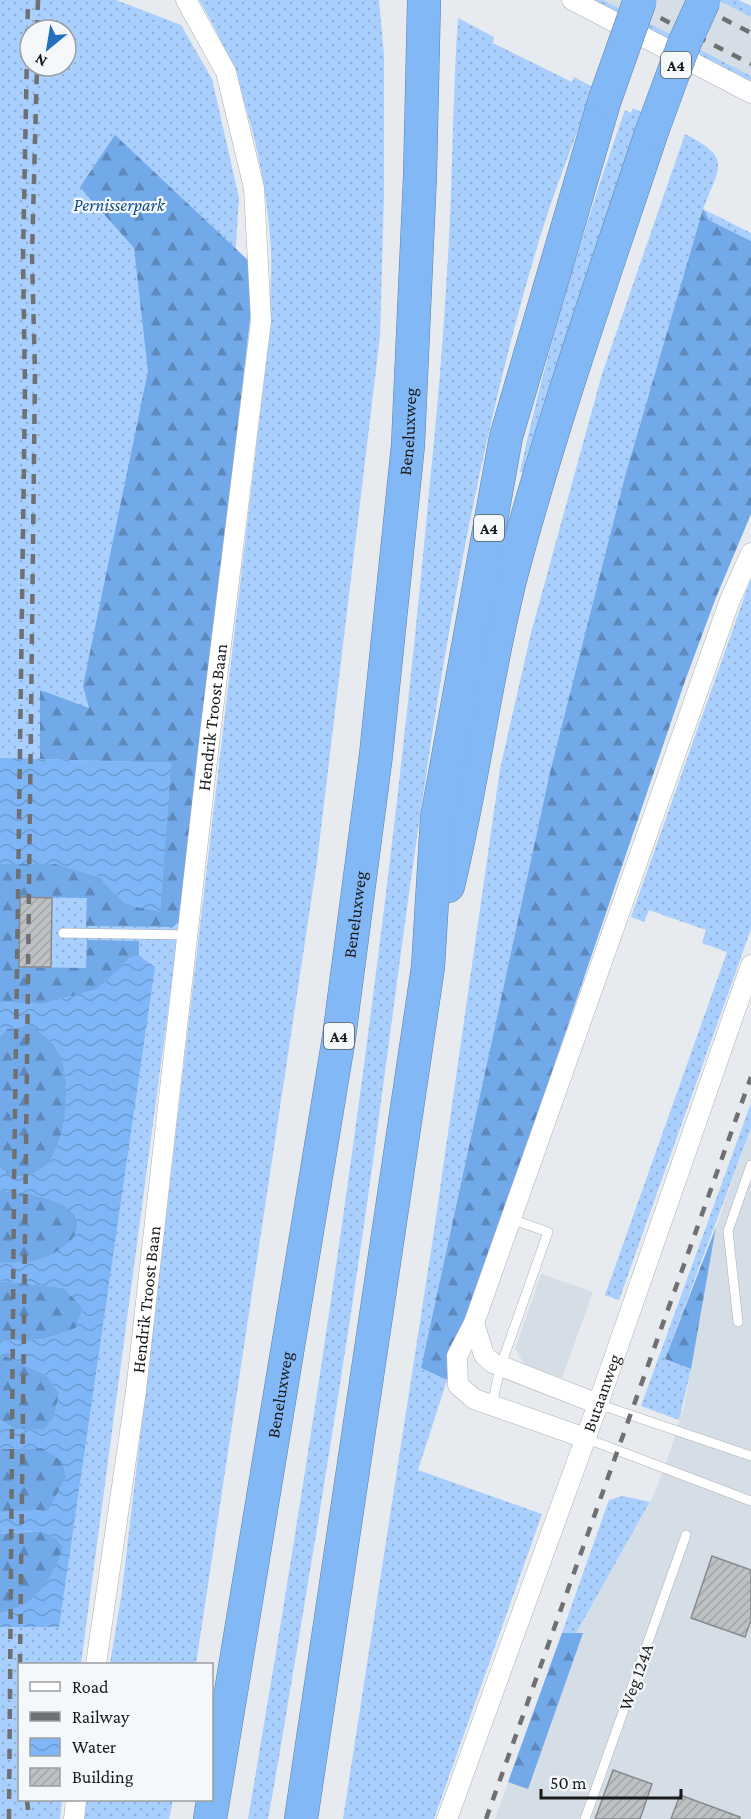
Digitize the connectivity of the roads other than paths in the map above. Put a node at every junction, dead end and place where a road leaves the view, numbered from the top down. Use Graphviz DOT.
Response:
graph roads {
  1 [pos="186,0"];
  2 [pos="424,0"];
  3 [pos="572,0"];
  4 [pos="640,0"];
  5 [pos="704,0"];
  6 [pos="751,93"];
  7 [pos="751,552"];
  8 [pos="63,933"];
  9 [pos="188,935"];
  10 [pos="751,965"];
  11 [pos="428,967"];
  12 [pos="751,1164"];
  13 [pos="512,1219"];
  14 [pos="738,1322"];
  15 [pos="474,1323"];
  16 [pos="500,1368"];
  17 [pos="598,1404"];
  18 [pos="492,1405"];
  19 [pos="585,1438"];
  20 [pos="751,1456"];
  21 [pos="751,1501"];
  22 [pos="686,1535"];
  23 [pos="96,1663"];
  24 [pos="76,1801"];
  25 [pos="213,1801"];
  26 [pos="213,1801"];
  27 [pos="74,1819"];
  28 [pos="210,1819"];
  29 [pos="301,1819"];
  30 [pos="447,1819"];
  31 [pos="585,1819"];
  1 -- 9 [label="street, Hendrik Troost Baan"];
  2 -- 25 [label="highway, Beneluxweg / A4"];
  3 -- 6 [label="street"];
  4 -- 11 [label="highway, A4, bridge"];
  5 -- 11 [label="highway, A4, bridge"];
  7 -- 13 [label="street"];
  8 -- 9 [label="lane"];
  9 -- 23 [label="street, Hendrik Troost Baan"];
  10 -- 17 [label="street, Butaanweg"];
  11 -- 29 [label="highway, A4"];
  12 -- 14 [label="lane"];
  13 -- 15 [label="street"];
  13 -- 16 [label="lane"];
  15 -- 16 [label="street"];
  15 -- 18 [label="street"];
  16 -- 17 [label="street"];
  16 -- 18 [label="lane"];
  17 -- 19 [label="street, Butaanweg"];
  17 -- 20 [label="lane"];
  18 -- 19 [label="street"];
  19 -- 21 [label="lane"];
  19 -- 30 [label="street, Butaanweg"];
  22 -- 31 [label="lane, Weg 124A"];
  24 -- 27 [label="street"];
  26 -- 28 [label="highway, Beneluxweg / A4"];
}
